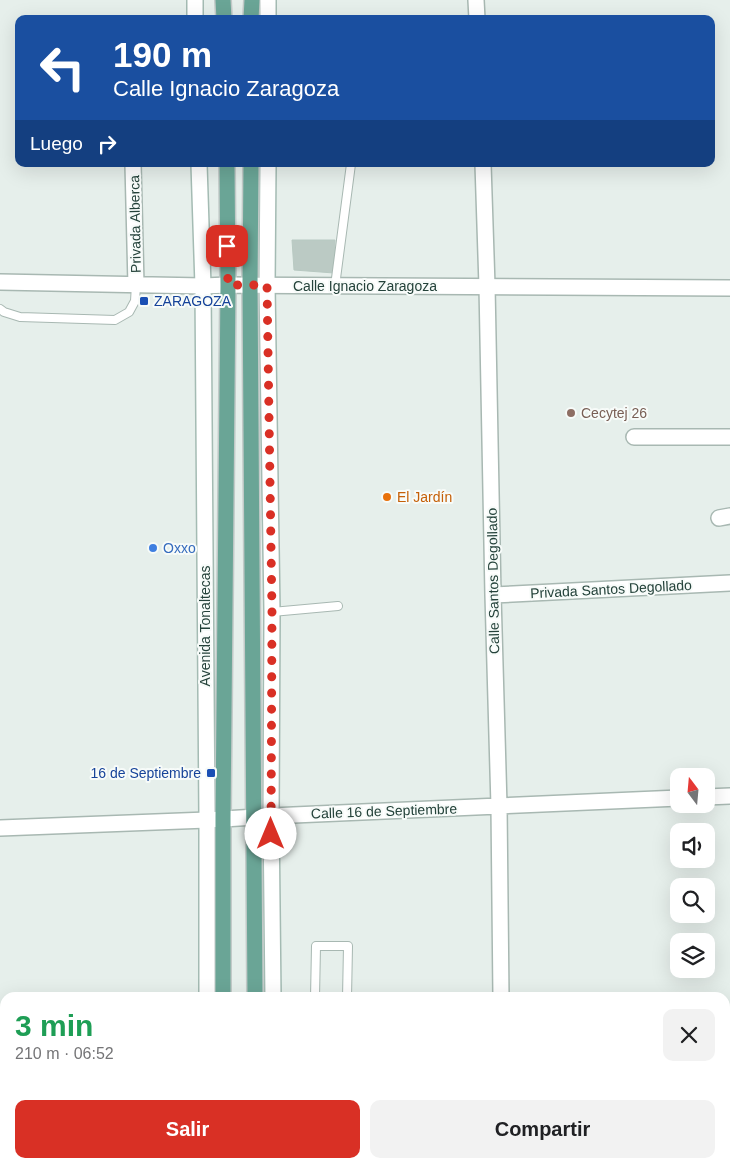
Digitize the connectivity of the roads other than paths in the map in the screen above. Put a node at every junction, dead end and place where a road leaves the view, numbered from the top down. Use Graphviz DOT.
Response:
graph roads {
  1 [pos="194,0"];
  2 [pos="223,0"];
  3 [pos="252,0"];
  4 [pos="268,0"];
  5 [pos="476,0"];
  6 [pos="195,15"];
  7 [pos="224,15"];
  8 [pos="252,15"];
  9 [pos="268,15"];
  10 [pos="477,15"];
  11 [pos="133,167"];
  12 [pos="199,167"];
  13 [pos="227,167"];
  14 [pos="251,167"];
  15 [pos="268,167"];
  16 [pos="351,167"];
  17 [pos="483,167"];
  18 [pos="0,282"];
  19 [pos="136,285"];
  20 [pos="228,285"];
  21 [pos="250,285"];
  22 [pos="267,285"];
  23 [pos="203,286"];
  24 [pos="335,286"];
  25 [pos="488,286"];
  26 [pos="730,288"];
  27 [pos="0,309"];
  28 [pos="730,437"];
  29 [pos="634,438"];
  30 [pos="730,583"];
  31 [pos="493,595"];
  32 [pos="338,606"];
  33 [pos="272,612"];
  34 [pos="730,796"];
  35 [pos="715,797"];
  36 [pos="670,798"];
  37 [pos="499,806"];
  38 [pos="271,816"];
  39 [pos="253,817"];
  40 [pos="223,818"];
  41 [pos="207,820"];
  42 [pos="0,828"];
  43 [pos="207,992"];
  44 [pos="223,992"];
  45 [pos="254,992"];
  46 [pos="273,992"];
  47 [pos="315,992"];
  48 [pos="347,992"];
  49 [pos="501,992"];
  1 -- 6 [label="street"];
  2 -- 7 [label="main road"];
  3 -- 8 [label="main road"];
  4 -- 9 [label="street"];
  5 -- 10 [label="street"];
  11 -- 19 [label="street, Privada Alberca"];
  12 -- 23 [label="street, Avenida Tonaltecas"];
  13 -- 20 [label="main road, Avenida Tonaltecas"];
  14 -- 21 [label="main road"];
  15 -- 22 [label="street"];
  16 -- 24 [label="lane"];
  17 -- 25 [label="street, Calle Santos Degollado"];
  18 -- 19 [label="street, Calle Ignacio Zaragoza"];
  19 -- 23 [label="street, Calle Ignacio Zaragoza"];
  19 -- 27 [label="lane"];
  20 -- 21 [label="street, Calle Ignacio Zaragoza"];
  20 -- 23 [label="street, Calle Ignacio Zaragoza"];
  20 -- 40 [label="main road, Avenida Tonaltecas"];
  21 -- 22 [label="street, Calle Ignacio Zaragoza"];
  21 -- 39 [label="main road"];
  22 -- 24 [label="street, Calle Ignacio Zaragoza"];
  22 -- 33 [label="street"];
  23 -- 41 [label="street, Avenida Tonaltecas"];
  24 -- 25 [label="street, Calle Ignacio Zaragoza"];
  25 -- 26 [label="street, Calle Ignacio Zaragoza"];
  25 -- 31 [label="street, Calle Santos Degollado"];
  28 -- 29 [label="street"];
  30 -- 31 [label="street, Privada Santos Degollado"];
  31 -- 37 [label="street, Calle Santos Degollado"];
  32 -- 33 [label="lane"];
  33 -- 38 [label="street"];
  34 -- 35 [label="street"];
  36 -- 37 [label="street, Calle 16 de Septiembre"];
  37 -- 38 [label="street, Calle 16 de Septiembre"];
  37 -- 49 [label="street, Calle Santos Degollado"];
  38 -- 39 [label="street, Calle 16 de Septiembre"];
  38 -- 46 [label="street"];
  39 -- 40 [label="street, Calle 16 de Septiembre"];
  39 -- 45 [label="main road"];
  40 -- 41 [label="street, Calle 16 de Septiembre"];
  40 -- 44 [label="main road, Avenida Tonaltecas"];
  41 -- 42 [label="street, Calle 16 de Septiembre"];
  41 -- 43 [label="street, Avenida Tonaltecas"];
  47 -- 48 [label="lane"];
}
